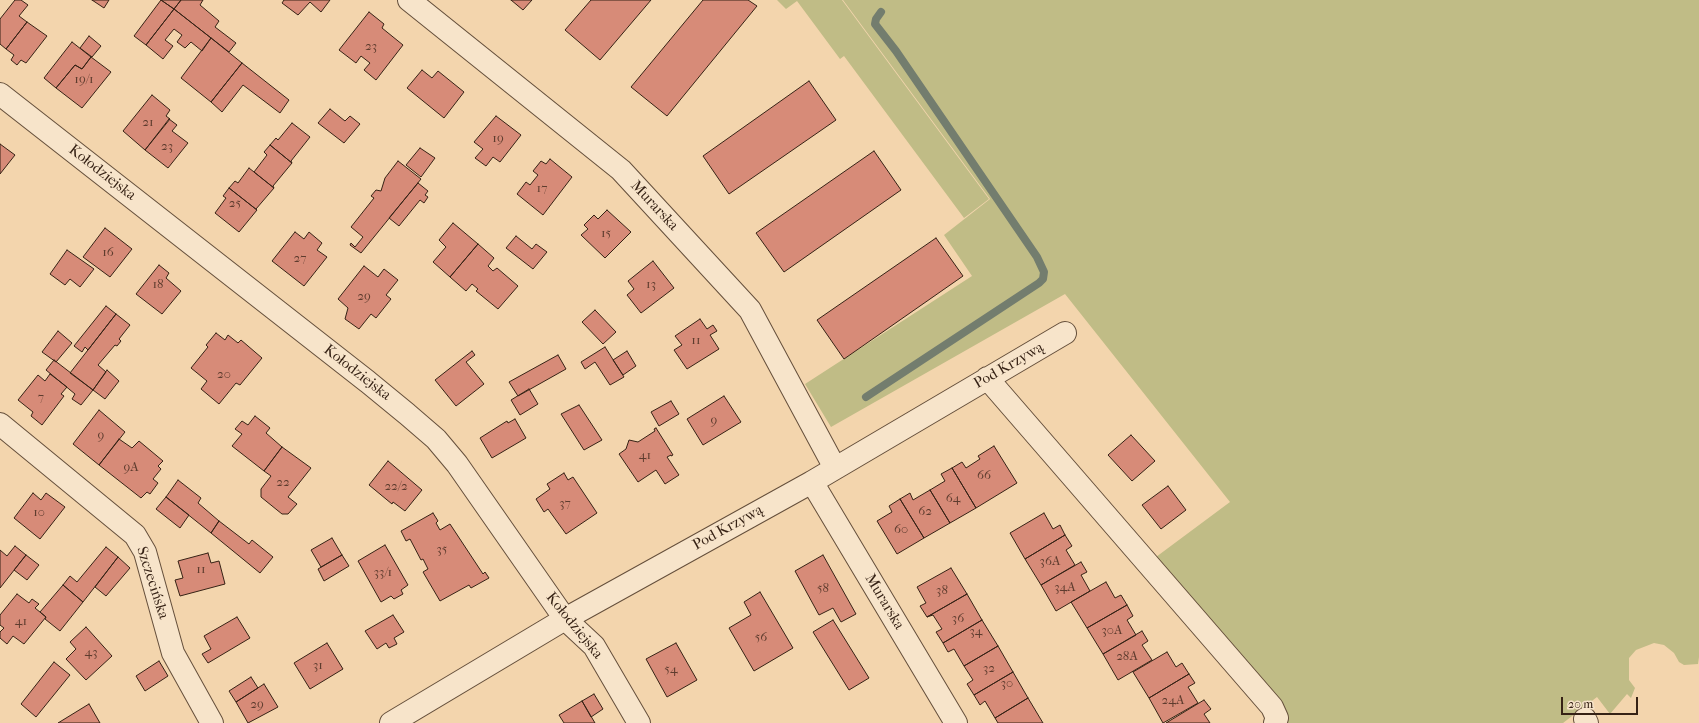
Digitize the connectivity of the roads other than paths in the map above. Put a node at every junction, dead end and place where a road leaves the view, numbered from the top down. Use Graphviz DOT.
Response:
graph roads {
  1 [pos="409,0"];
  2 [pos="0,94"];
  3 [pos="1065,333"];
  4 [pos="987,378"];
  5 [pos="0,424"];
  6 [pos="835,468"];
  7 [pos="812,482"];
  8 [pos="565,619"];
  9 [pos="212,723"];
  10 [pos="391,723"];
  11 [pos="639,723"];
  12 [pos="956,723"];
  13 [pos="1275,723"];
  1 -- 6 [label="street, Murarska"];
  2 -- 8 [label="street, Kołodziejska"];
  3 -- 4 [label="street, Pod Krzywą"];
  4 -- 6 [label="street, Pod Krzywą"];
  4 -- 13 [label="street"];
  5 -- 9 [label="street, Szczecińska"];
  6 -- 7 [label="street, Pod Krzywą"];
  7 -- 8 [label="street, Pod Krzywą"];
  7 -- 12 [label="street, Murarska"];
  8 -- 10 [label="street, Pod Krzywą"];
  8 -- 11 [label="street, Kołodziejska"];
}
